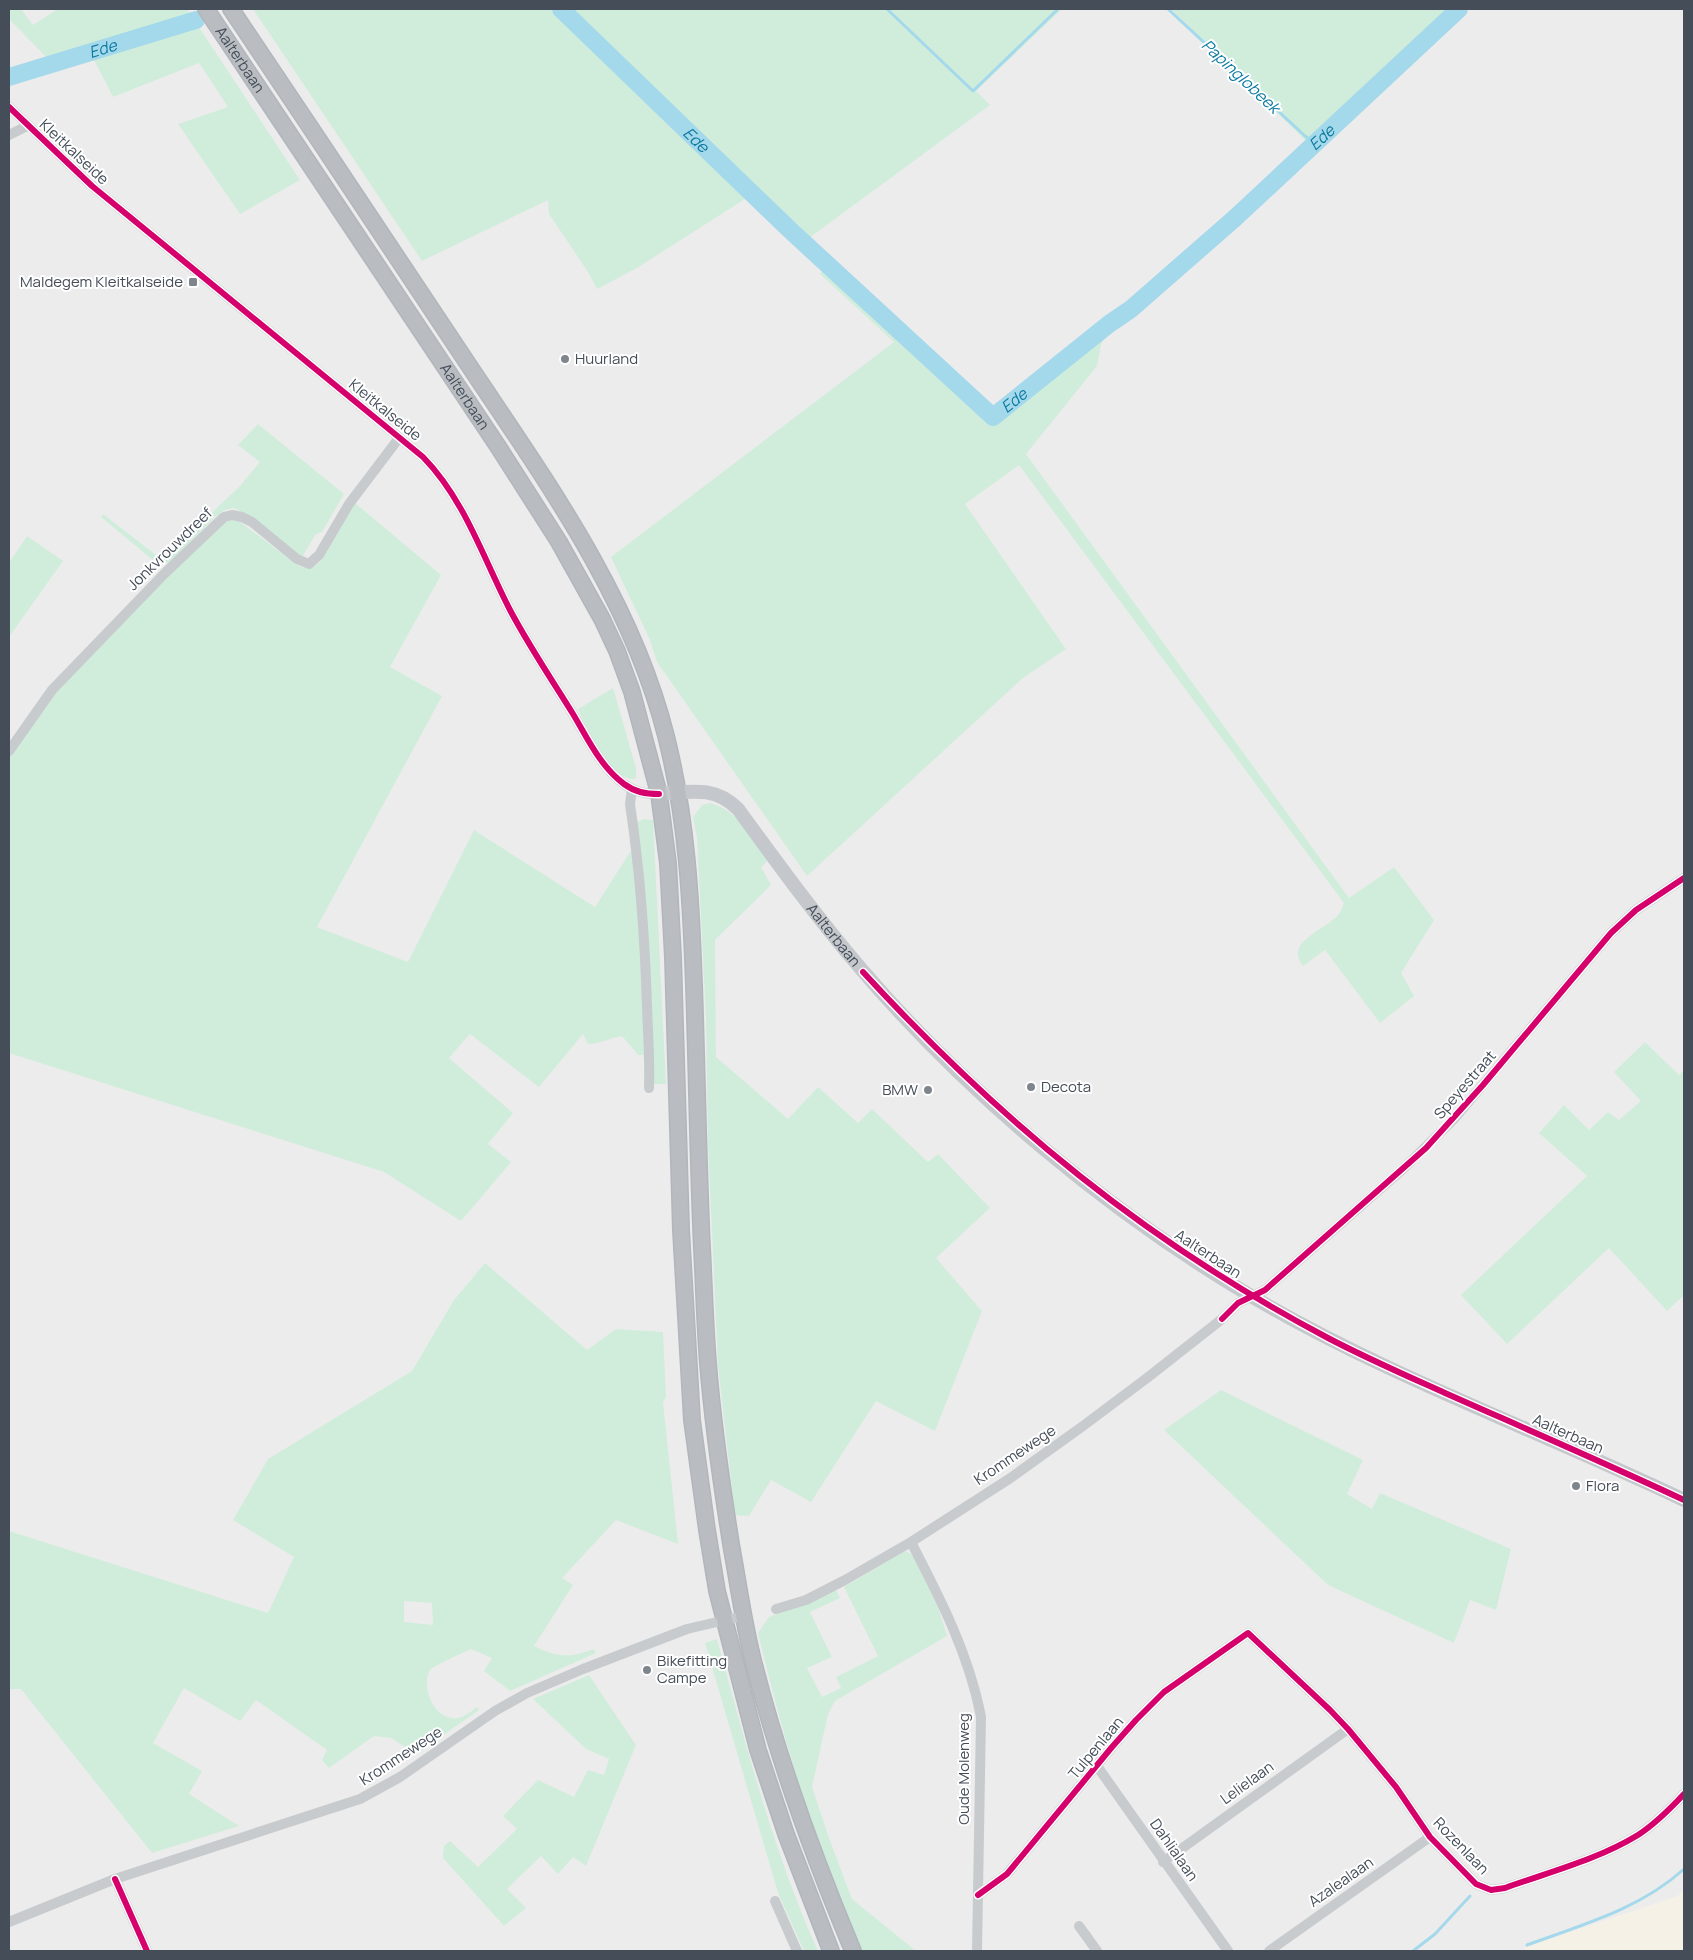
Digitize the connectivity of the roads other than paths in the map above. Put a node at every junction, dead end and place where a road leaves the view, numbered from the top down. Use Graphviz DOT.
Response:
graph roads {
  1 [pos="206,9"];
  2 [pos="231,9"];
  3 [pos="9,107"];
  4 [pos="27,126"];
  5 [pos="9,136"];
  6 [pos="399,438"];
  7 [pos="9,751"];
  8 [pos="632,789"];
  9 [pos="679,793"];
  10 [pos="659,794"];
  11 [pos="1684,878"];
  12 [pos="649,1088"];
  13 [pos="1252,1296"];
  14 [pos="1684,1500"];
  15 [pos="911,1542"];
  16 [pos="776,1608"];
  17 [pos="743,1616"];
  18 [pos="725,1620"];
  19 [pos="1248,1633"];
  20 [pos="1348,1729"];
  21 [pos="1097,1766"];
  22 [pos="1684,1794"];
  23 [pos="1430,1837"];
  24 [pos="1164,1862"];
  25 [pos="115,1879"];
  26 [pos="978,1895"];
  27 [pos="776,1901"];
  28 [pos="9,1922"];
  29 [pos="1079,1926"];
  30 [pos="147,1951"];
  31 [pos="797,1951"];
  32 [pos="831,1951"];
  33 [pos="853,1951"];
  34 [pos="977,1951"];
  35 [pos="1097,1951"];
  36 [pos="1228,1951"];
  37 [pos="1269,1951"];
  1 -- 10 [label="highway, Aalterbaan"];
  2 -- 9 [label="highway, Aalterbaan"];
  3 -- 4 [label="street, Kleitkalseide"];
  4 -- 5 [label="street"];
  4 -- 6 [label="street, Kleitkalseide"];
  6 -- 7 [label="street, Jonkvrouwdreef"];
  6 -- 8 [label="street, Kleitkalseide"];
  8 -- 10 [label="street, Kleitkalseide"];
  8 -- 12 [label="street"];
  9 -- 10 [label="main road, Aalterbaan"];
  9 -- 13 [label="main road, Aalterbaan"];
  9 -- 17 [label="highway"];
  10 -- 18 [label="highway"];
  11 -- 13 [label="street, Speyestraat"];
  13 -- 14 [label="main road, Aalterbaan"];
  13 -- 15 [label="street, Krommewege"];
  15 -- 16 [label="street, Krommewege"];
  15 -- 26 [label="street, Oude Molenweg"];
  17 -- 18 [label="street, Krommewege"];
  17 -- 33 [label="highway"];
  18 -- 25 [label="street, Krommewege"];
  18 -- 32 [label="highway"];
  19 -- 20 [label="street, Rozenlaan"];
  19 -- 21 [label="street, Tulpenlaan"];
  20 -- 23 [label="street, Rozenlaan"];
  20 -- 24 [label="street, Lelielaan"];
  21 -- 24 [label="street, Dahlialaan"];
  21 -- 26 [label="street, Tulpenlaan"];
  22 -- 23 [label="street, Rozenlaan"];
  23 -- 37 [label="street, Azalealaan"];
  24 -- 36 [label="street, Dahlialaan"];
  25 -- 28 [label="street, Krommewege"];
  25 -- 30 [label="street"];
  26 -- 34 [label="street, Oude Molenweg"];
  27 -- 31 [label="street"];
  29 -- 35 [label="street"];
}
